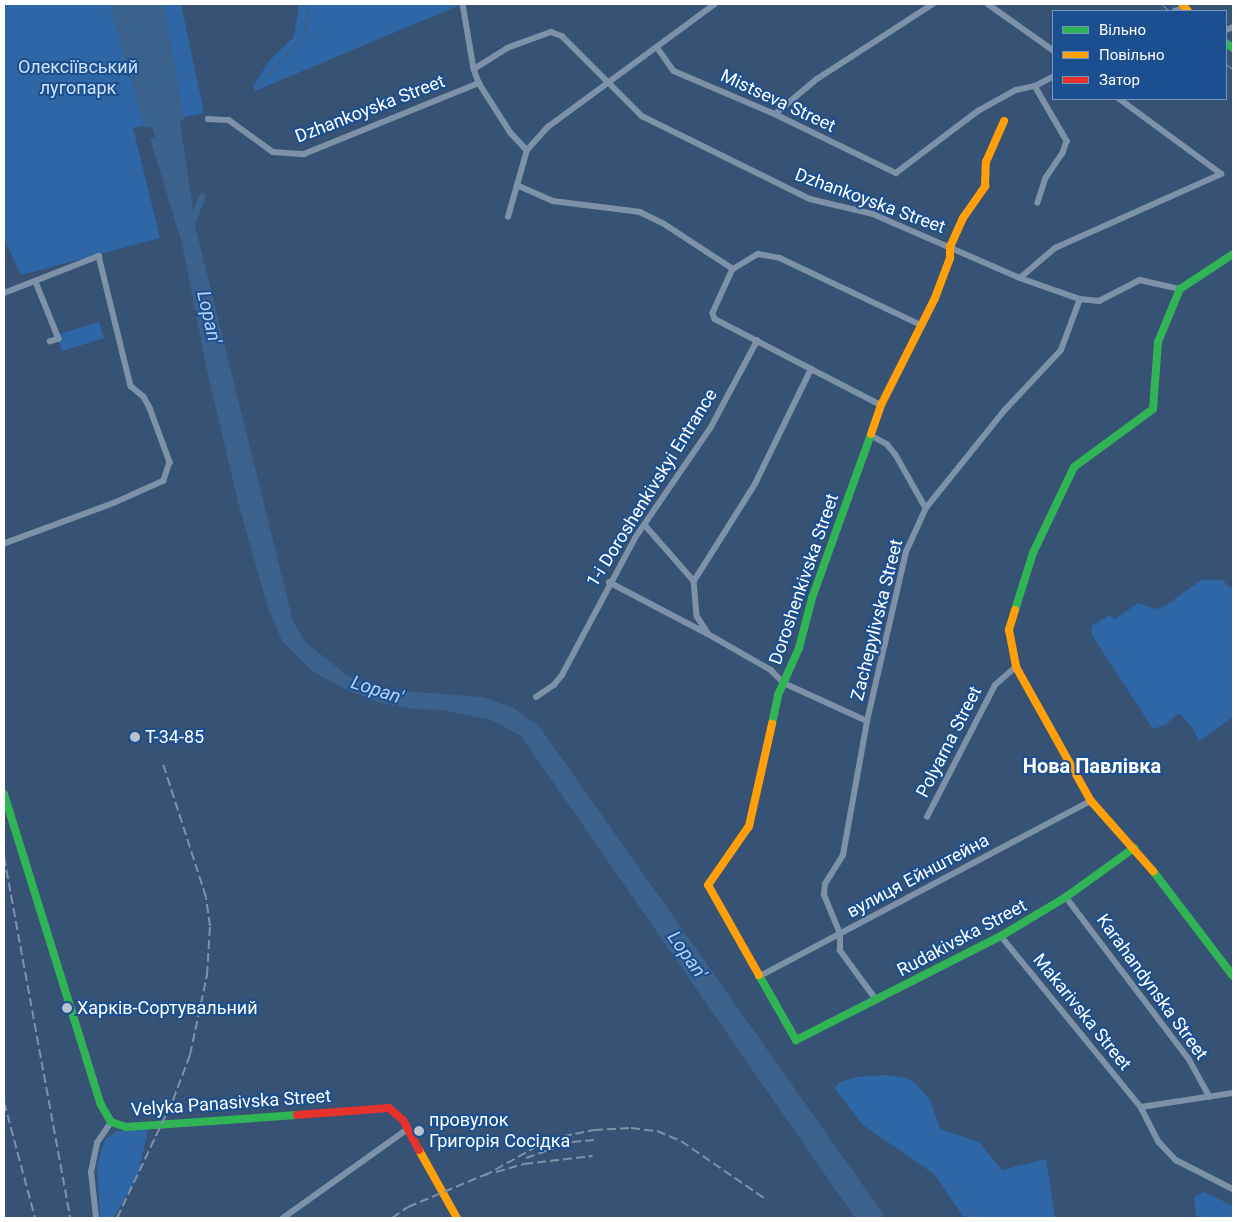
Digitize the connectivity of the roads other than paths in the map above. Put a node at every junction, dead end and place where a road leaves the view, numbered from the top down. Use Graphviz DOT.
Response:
graph roads {
  1 [pos="463,4"];
  2 [pos="715,4"];
  3 [pos="933,4"];
  4 [pos="988,4"];
  5 [pos="657,47"];
  6 [pos="1052,49"];
  7 [pos="474,69"];
  8 [pos="1052,78"];
  9 [pos="479,83"];
  10 [pos="608,84"];
  11 [pos="1036,86"];
  12 [pos="1120,100"];
  13 [pos="775,114"];
  14 [pos="208,119"];
  15 [pos="1004,121"];
  16 [pos="527,150"];
  17 [pos="517,185"];
  18 [pos="1038,203"];
  19 [pos="508,217"];
  20 [pos="950,247"];
  21 [pos="1233,254"];
  22 [pos="733,269"];
  23 [pos="1020,278"];
  24 [pos="36,282"];
  25 [pos="1180,289"];
  26 [pos="4,293"];
  27 [pos="1080,299"];
  28 [pos="921,325"];
  29 [pos="757,341"];
  30 [pos="50,342"];
  31 [pos="811,369"];
  32 [pos="881,405"];
  33 [pos="870,435"];
  34 [pos="926,508"];
  35 [pos="645,525"];
  36 [pos="4,544"];
  37 [pos="694,581"];
  38 [pos="609,582"];
  39 [pos="708,634"];
  40 [pos="1016,667"];
  41 [pos="784,683"];
  42 [pos="536,697"];
  43 [pos="868,721"];
  44 [pos="4,794"];
  45 [pos="1091,800"];
  46 [pos="927,817"];
  47 [pos="1134,848"];
  48 [pos="1066,897"];
  49 [pos="840,934"];
  50 [pos="1001,936"];
  51 [pos="1233,976"];
  52 [pos="758,977"];
  53 [pos="876,1000"];
  54 [pos="796,1040"];
  55 [pos="1233,1092"];
  56 [pos="1210,1097"];
  57 [pos="1140,1107"];
  58 [pos="111,1122"];
  59 [pos="408,1129"];
  60 [pos="1233,1189"];
  61 [pos="96,1218"];
  62 [pos="283,1218"];
  63 [pos="457,1218"];
  1 -- 7 [label="street"];
  2 -- 5 [label="street"];
  3 -- 13 [label="street"];
  4 -- 6 [label="street"];
  5 -- 10 [label="street"];
  5 -- 13 [label="street, Mistseva Street"];
  7 -- 9 [label="street"];
  7 -- 10 [label="street, Dzhankoyska Street"];
  8 -- 11 [label="street"];
  9 -- 14 [label="street, Dzhankoyska Street"];
  9 -- 16 [label="street"];
  10 -- 16 [label="street"];
  10 -- 20 [label="street, Dzhankoyska Street"];
  11 -- 13 [label="street, Mistseva Street"];
  11 -- 18 [label="street"];
  12 -- 23 [label="street"];
  15 -- 20 [label="street, Doroshenkivska Street"];
  16 -- 17 [label="street"];
  17 -- 19 [label="street"];
  17 -- 22 [label="street"];
  20 -- 23 [label="street, Dzhankoyska Street"];
  20 -- 28 [label="street, Doroshenkivska Street"];
  21 -- 25 [label="street"];
  22 -- 28 [label="street"];
  22 -- 29 [label="street"];
  23 -- 27 [label="street, Dzhankoyska Street"];
  24 -- 26 [label="street"];
  24 -- 30 [label="street"];
  24 -- 36 [label="street"];
  25 -- 27 [label="street, Dzhankoyska Street"];
  25 -- 40 [label="street"];
  27 -- 34 [label="street, Zachepylivska Street"];
  28 -- 32 [label="street, Doroshenkivska Street"];
  29 -- 31 [label="street"];
  29 -- 35 [label="street, 1-i Doroshenkivskyi Entrance"];
  31 -- 32 [label="street"];
  31 -- 37 [label="street"];
  32 -- 33 [label="street, Doroshenkivska Street"];
  33 -- 34 [label="street"];
  33 -- 41 [label="street, Doroshenkivska Street"];
  34 -- 43 [label="street, Zachepylivska Street"];
  35 -- 37 [label="street"];
  35 -- 38 [label="street, 1-i Doroshenkivskyi Entrance"];
  37 -- 39 [label="street"];
  38 -- 39 [label="street"];
  38 -- 42 [label="street, 1-i Doroshenkivskyi Entrance"];
  39 -- 41 [label="street"];
  40 -- 45 [label="street"];
  40 -- 46 [label="street, Polyarna Street"];
  41 -- 43 [label="street"];
  41 -- 52 [label="street, Doroshenkivska Street"];
  43 -- 49 [label="street, Zachepylivska Street"];
  44 -- 58 [label="street, Velyka Panasivska Street"];
  45 -- 47 [label="street"];
  45 -- 49 [label="street, вулиця Ейнштейна"];
  47 -- 48 [label="street, Rudakivska Street"];
  47 -- 51 [label="street"];
  48 -- 50 [label="street, Rudakivska Street"];
  48 -- 56 [label="street, Karahandynska Street"];
  49 -- 52 [label="street, вулиця Ейнштейна"];
  49 -- 53 [label="street"];
  50 -- 53 [label="street, Rudakivska Street"];
  50 -- 57 [label="street, Makarivska Street"];
  52 -- 54 [label="street, Doroshenkivska Street"];
  53 -- 54 [label="street, Rudakivska Street"];
  55 -- 56 [label="street"];
  56 -- 57 [label="street"];
  57 -- 60 [label="street, Makarivska Street"];
  58 -- 59 [label="street, Velyka Panasivska Street"];
  58 -- 61 [label="street"];
  59 -- 62 [label="street"];
  59 -- 63 [label="street, Velyka Panasivska Street"];
}
